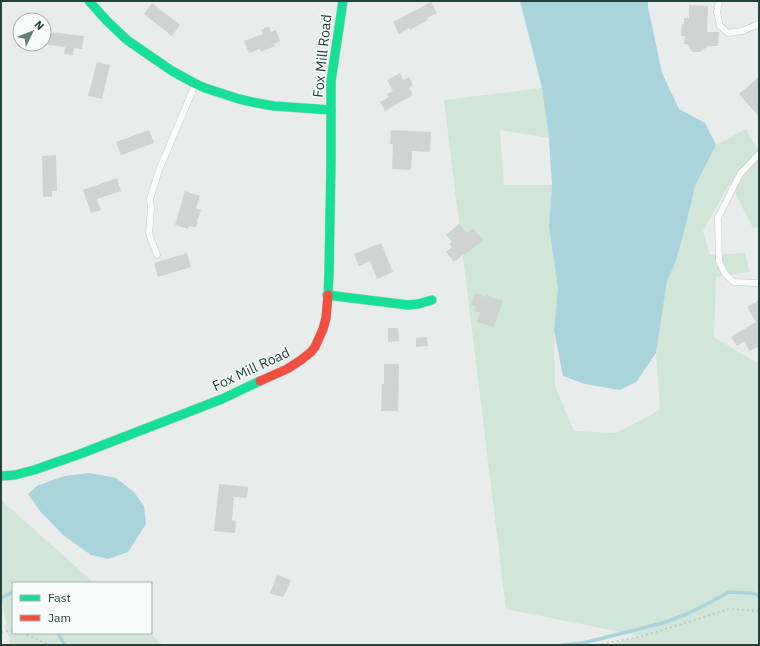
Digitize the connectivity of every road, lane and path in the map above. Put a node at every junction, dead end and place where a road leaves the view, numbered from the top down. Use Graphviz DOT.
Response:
graph roads {
  1 [pos="89,1"];
  2 [pos="343,1"];
  3 [pos="719,1"];
  4 [pos="759,24"];
  5 [pos="196,84"];
  6 [pos="331,110"];
  7 [pos="759,154"];
  8 [pos="157,255"];
  9 [pos="759,282"];
  10 [pos="327,296"];
  11 [pos="432,300"];
  12 [pos="1,476"];
  13 [pos="759,611"];
  14 [pos="12,630"];
  15 [pos="1,632"];
  16 [pos="25,634"];
  17 [pos="48,645"];
  18 [pos="597,645"];
  1 -- 5 [label="main road"];
  2 -- 6 [label="main road, Fox Mill Road"];
  3 -- 4 [label="lane"];
  5 -- 6 [label="main road"];
  5 -- 8 [label="lane"];
  6 -- 10 [label="main road, Fox Mill Road"];
  7 -- 9 [label="lane"];
  10 -- 11 [label="main road"];
  10 -- 12 [label="main road, Fox Mill Road"];
  13 -- 18 [label="path"];
  14 -- 15 [label="path"];
  16 -- 17 [label="path"];
}
